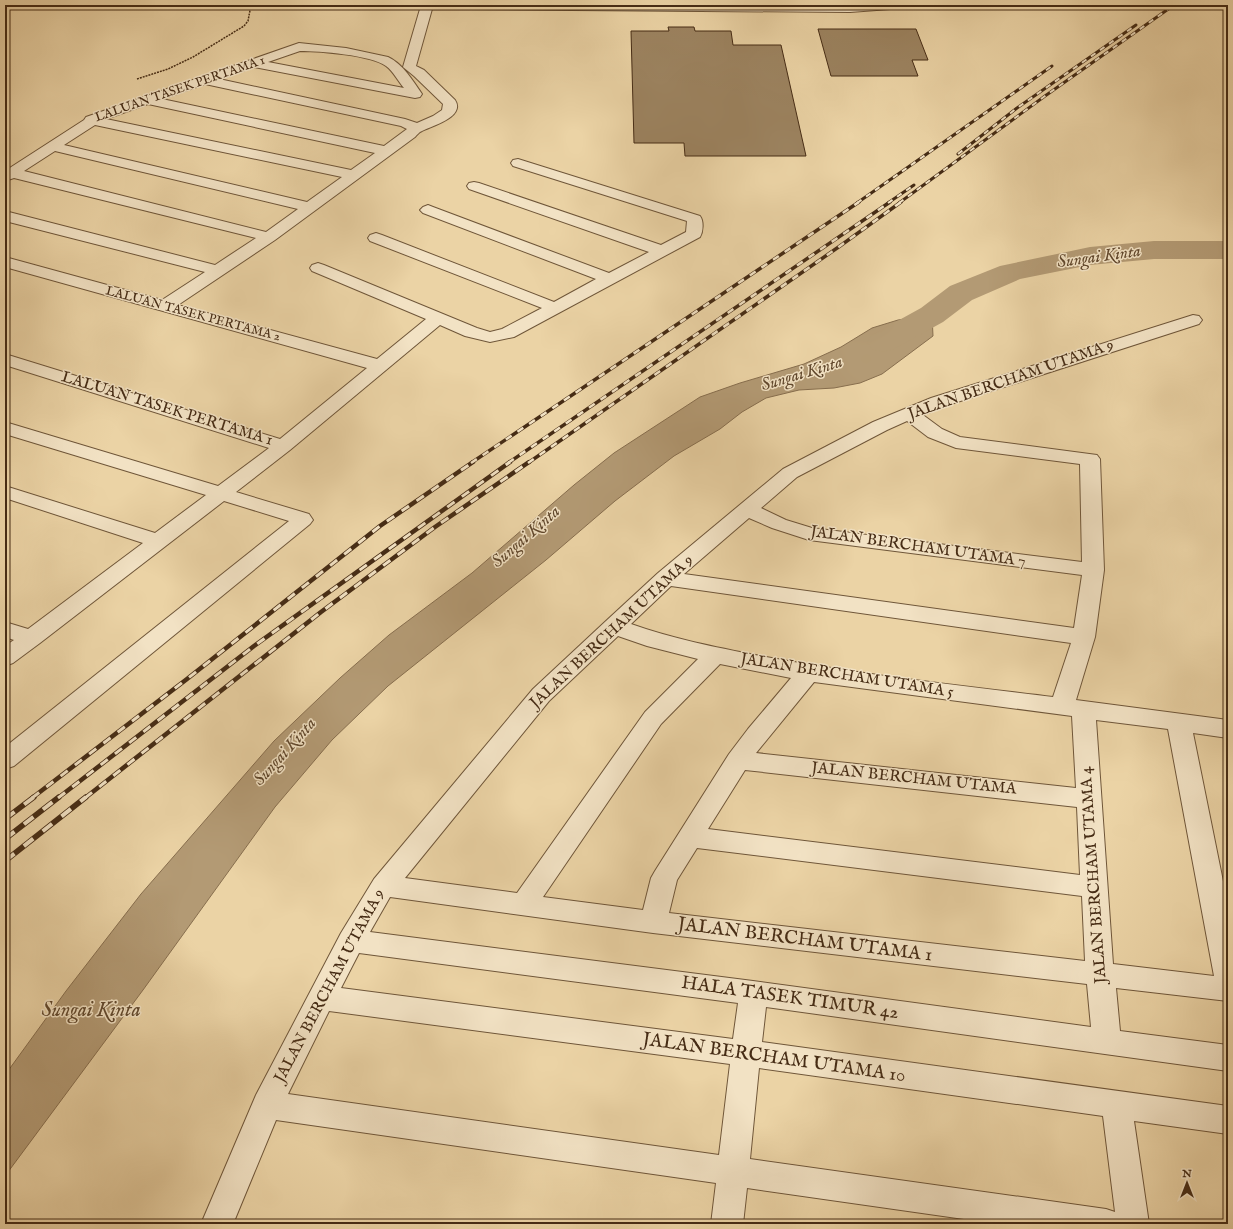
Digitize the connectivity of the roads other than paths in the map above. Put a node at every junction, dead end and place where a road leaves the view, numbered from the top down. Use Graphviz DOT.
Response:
graph roads {
  1 [pos="405,5"];
  2 [pos="427,5"];
  3 [pos="460,5"];
  4 [pos="890,5"];
  5 [pos="644,6"];
  6 [pos="252,63"];
  7 [pos="206,80"];
  8 [pos="147,100"];
  9 [pos="91,120"];
  10 [pos="416,128"];
  11 [pos="51,146"];
  12 [pos="386,151"];
  13 [pos="518,163"];
  14 [pos="9,175"];
  15 [pos="353,175"];
  16 [pos="474,186"];
  17 [pos="310,207"];
  18 [pos="428,210"];
  19 [pos="5,216"];
  20 [pos="269,237"];
  21 [pos="376,238"];
  22 [pos="662,251"];
  23 [pos="5,262"];
  24 [pos="318,268"];
  25 [pos="218,271"];
  26 [pos="610,279"];
  27 [pos="165,306"];
  28 [pos="556,308"];
  29 [pos="438,318"];
  30 [pos="1193,320"];
  31 [pos="5,359"];
  32 [pos="381,366"];
  33 [pos="909,414"];
  34 [pos="5,428"];
  35 [pos="283,446"];
  36 [pos="5,492"];
  37 [pos="222,493"];
  38 [pos="747,509"];
  39 [pos="159,541"];
  40 [pos="1093,570"];
  41 [pos="666,578"];
  42 [pos="614,626"];
  43 [pos="5,630"];
  44 [pos="1084,637"];
  45 [pos="32,638"];
  46 [pos="715,655"];
  47 [pos="5,658"];
  48 [pos="808,673"];
  49 [pos="1073,708"];
  50 [pos="1179,722"];
  51 [pos="1228,729"];
  52 [pos="5,760"];
  53 [pos="738,760"];
  54 [pos="1089,799"];
  55 [pos="690,837"];
  56 [pos="383,886"];
  57 [pos="1095,887"];
  58 [pos="524,905"];
  59 [pos="653,922"];
  60 [pos="351,941"];
  61 [pos="1100,974"];
  62 [pos="1228,975"];
  63 [pos="1228,989"];
  64 [pos="753,993"];
  65 [pos="320,998"];
  66 [pos="1107,1042"];
  67 [pos="745,1053"];
  68 [pos="1228,1058"];
  69 [pos="1116,1104"];
  70 [pos="267,1105"];
  71 [pos="1228,1120"];
  72 [pos="733,1171"];
  73 [pos="217,1224"];
  74 [pos="727,1224"];
  75 [pos="1106,1224"];
  76 [pos="1133,1224"];
  1 -- 2 [label="street"];
  2 -- 3 [label="street"];
  2 -- 10 [label="street"];
  3 -- 5 [label="street"];
  4 -- 5 [label="street"];
  6 -- 6 [label="street, LALUAN TASEK PERTAMA 1"];
  6 -- 7 [label="street, LALUAN TASEK PERTAMA 1"];
  7 -- 8 [label="street, LALUAN TASEK PERTAMA 1"];
  7 -- 10 [label="street"];
  8 -- 9 [label="street, LALUAN TASEK PERTAMA 1"];
  8 -- 12 [label="street"];
  9 -- 11 [label="street, LALUAN TASEK PERTAMA 1"];
  9 -- 15 [label="street"];
  10 -- 12 [label="street"];
  11 -- 14 [label="street, LALUAN TASEK PERTAMA 1"];
  11 -- 17 [label="street"];
  12 -- 15 [label="street"];
  13 -- 22 [label="street"];
  14 -- 20 [label="street"];
  15 -- 17 [label="street"];
  16 -- 22 [label="street"];
  17 -- 20 [label="street"];
  18 -- 26 [label="street"];
  19 -- 25 [label="street"];
  20 -- 25 [label="street"];
  21 -- 28 [label="street"];
  22 -- 26 [label="street"];
  23 -- 27 [label="street, LALUAN TASEK PERTAMA 2"];
  24 -- 29 [label="street"];
  25 -- 27 [label="street"];
  26 -- 28 [label="street"];
  27 -- 32 [label="street, LALUAN TASEK PERTAMA 2"];
  28 -- 29 [label="street"];
  29 -- 32 [label="street"];
  30 -- 33 [label="street, JALAN BERCHAM UTAMA 9"];
  31 -- 35 [label="street, LALUAN TASEK PERTAMA 1"];
  32 -- 35 [label="street"];
  33 -- 38 [label="street, JALAN BERCHAM UTAMA 9"];
  33 -- 40 [label="street"];
  34 -- 37 [label="street"];
  35 -- 37 [label="street"];
  36 -- 39 [label="street"];
  37 -- 39 [label="street"];
  37 -- 52 [label="street"];
  38 -- 40 [label="street, JALAN BERCHAM UTAMA 7"];
  38 -- 41 [label="street, JALAN BERCHAM UTAMA 9"];
  39 -- 45 [label="street"];
  40 -- 44 [label="street"];
  41 -- 42 [label="street, JALAN BERCHAM UTAMA 9"];
  41 -- 44 [label="street"];
  42 -- 46 [label="street, JALAN BERCHAM UTAMA 5"];
  42 -- 56 [label="street, JALAN BERCHAM UTAMA 9"];
  43 -- 45 [label="street"];
  44 -- 49 [label="street"];
  45 -- 47 [label="street"];
  46 -- 48 [label="street, JALAN BERCHAM UTAMA 5"];
  46 -- 58 [label="street"];
  48 -- 49 [label="street, JALAN BERCHAM UTAMA 5"];
  48 -- 53 [label="street"];
  49 -- 50 [label="street, JALAN BERCHAM UTAMA 5"];
  49 -- 54 [label="street, JALAN BERCHAM UTAMA 4"];
  50 -- 51 [label="street, JALAN BERCHAM UTAMA 5"];
  50 -- 62 [label="street"];
  53 -- 54 [label="street, JALAN BERCHAM UTAMA"];
  53 -- 55 [label="street"];
  54 -- 57 [label="street, JALAN BERCHAM UTAMA 4"];
  55 -- 57 [label="street"];
  55 -- 59 [label="street"];
  56 -- 58 [label="street, JALAN BERCHAM UTAMA 1"];
  56 -- 60 [label="street, JALAN BERCHAM UTAMA 9"];
  57 -- 61 [label="street, JALAN BERCHAM UTAMA 4"];
  58 -- 59 [label="street, JALAN BERCHAM UTAMA 1"];
  59 -- 61 [label="street, JALAN BERCHAM UTAMA 1"];
  60 -- 64 [label="street, HALA TASEK TIMUR 42"];
  60 -- 65 [label="street, JALAN BERCHAM UTAMA 9"];
  61 -- 63 [label="street, JALAN BERCHAM UTAMA 1"];
  61 -- 66 [label="street, JALAN BERCHAM UTAMA 4"];
  64 -- 66 [label="street, HALA TASEK TIMUR 42"];
  64 -- 67 [label="street"];
  65 -- 67 [label="street, JALAN BERCHAM UTAMA 10"];
  65 -- 70 [label="street, JALAN BERCHAM UTAMA 9"];
  66 -- 68 [label="street, HALA TASEK TIMUR 42"];
  67 -- 69 [label="street, JALAN BERCHAM UTAMA 10"];
  67 -- 72 [label="street"];
  69 -- 71 [label="street, JALAN BERCHAM UTAMA 10"];
  69 -- 76 [label="street"];
  70 -- 72 [label="street"];
  70 -- 73 [label="street, JALAN BERCHAM UTAMA 9"];
  72 -- 74 [label="street"];
  72 -- 75 [label="street"];
}
